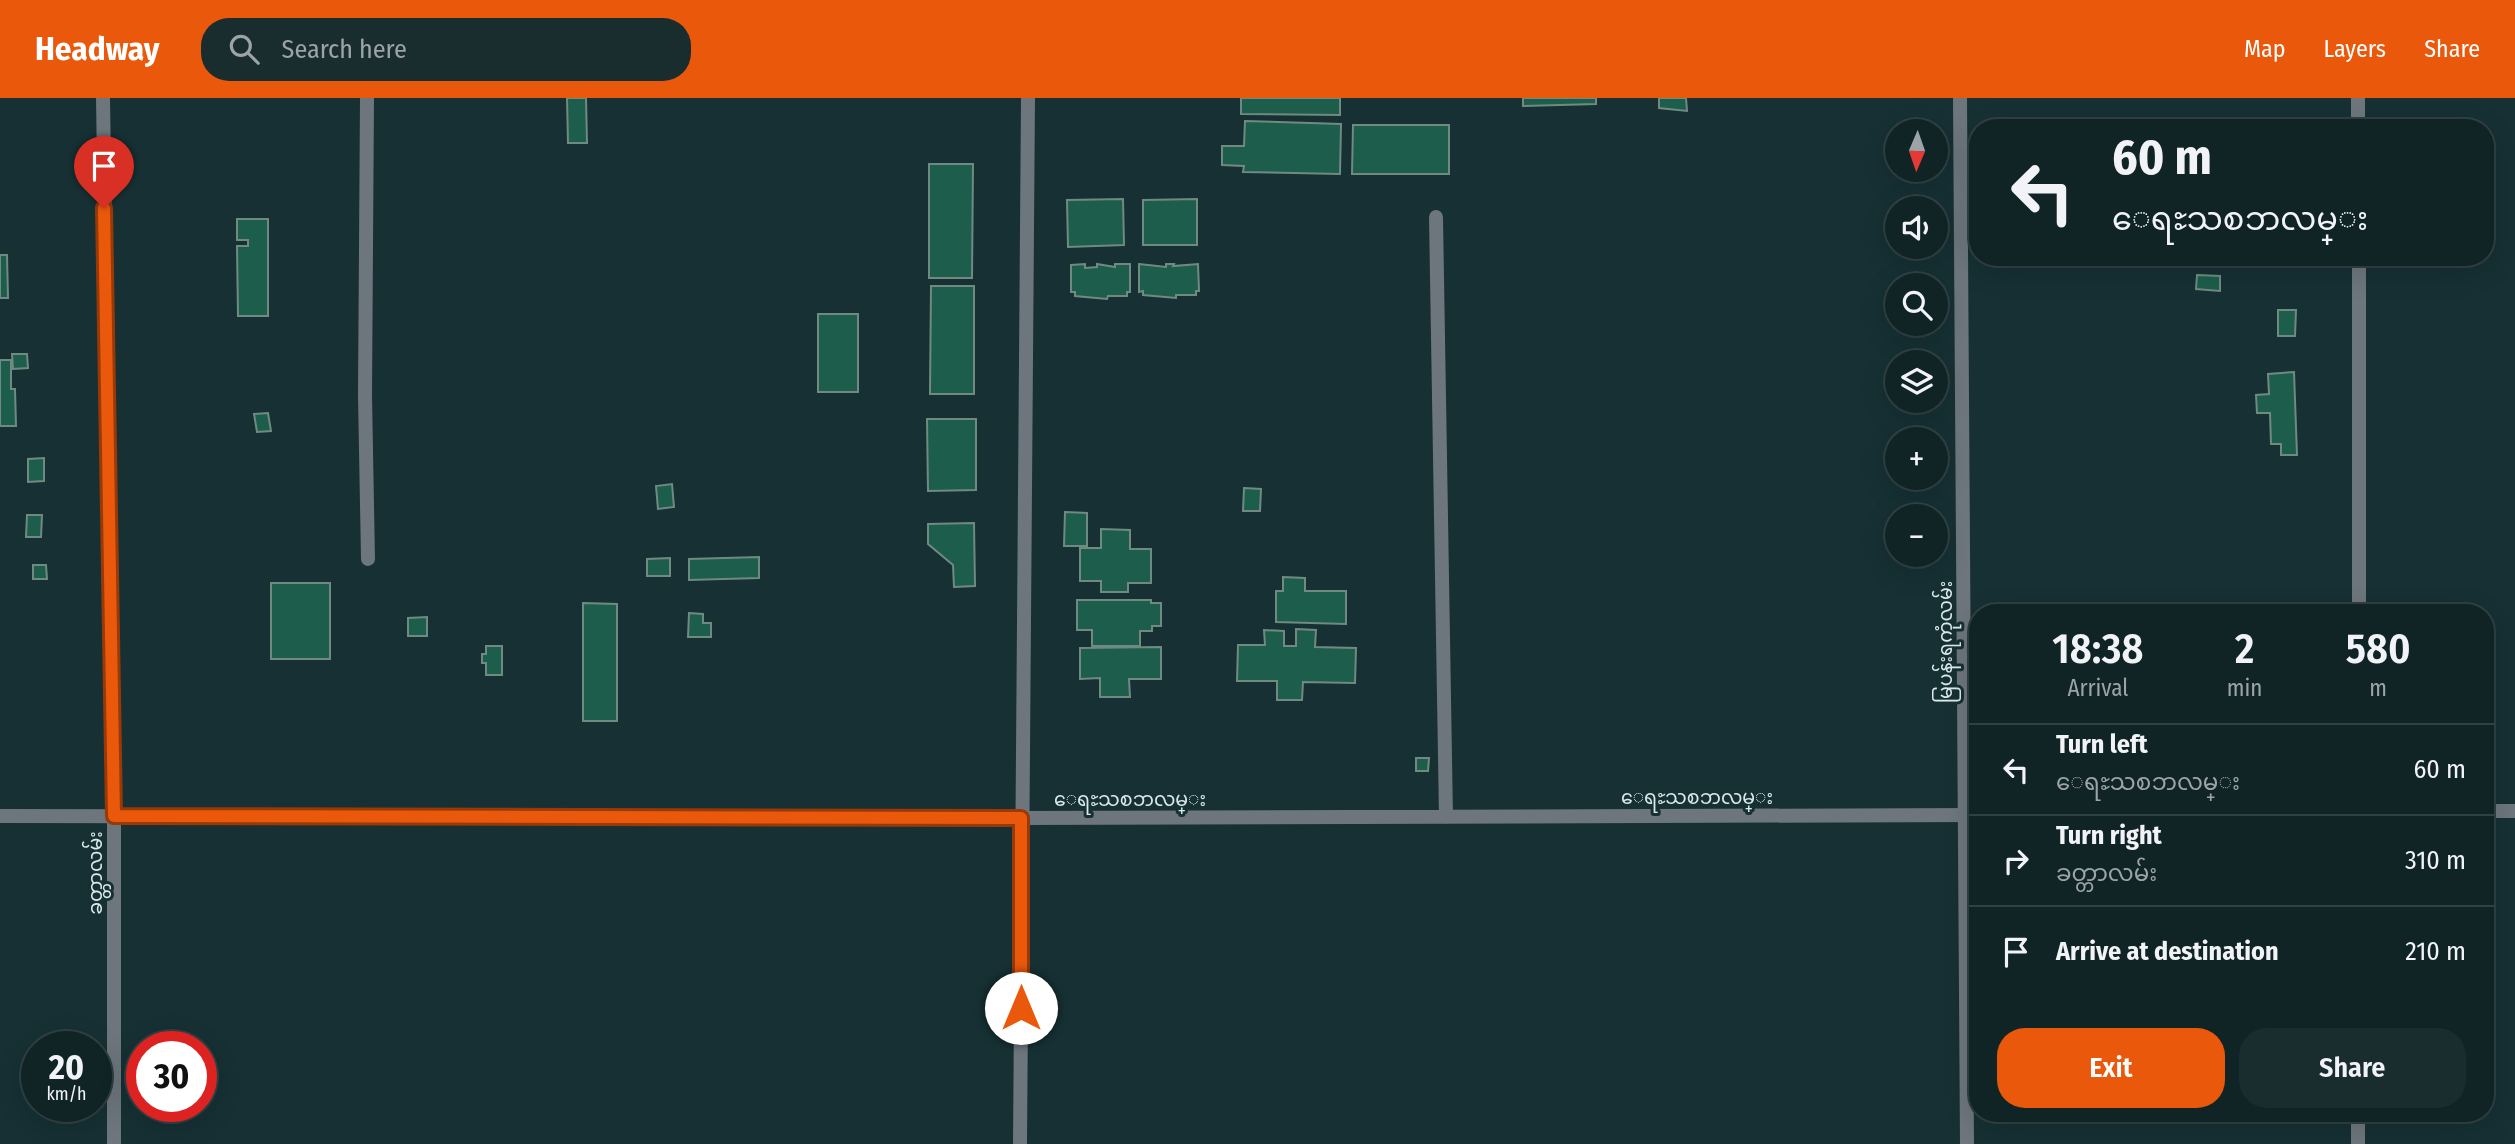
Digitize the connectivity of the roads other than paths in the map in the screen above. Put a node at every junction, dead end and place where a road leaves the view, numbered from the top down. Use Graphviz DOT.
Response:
graph roads {
  1 [pos="103,98"];
  2 [pos="368,98"];
  3 [pos="1028,98"];
  4 [pos="1960,98"];
  5 [pos="2358,98"];
  6 [pos="2358,119"];
  7 [pos="1436,217"];
  8 [pos="2359,266"];
  9 [pos="368,559"];
  10 [pos="2359,604"];
  11 [pos="1969,636"];
  12 [pos="2494,811"];
  13 [pos="2515,811"];
  14 [pos="1969,815"];
  15 [pos="0,816"];
  16 [pos="114,816"];
  17 [pos="1446,817"];
  18 [pos="1021,818"];
  19 [pos="1969,1062"];
  20 [pos="2358,1122"];
  21 [pos="114,1144"];
  22 [pos="1020,1144"];
  23 [pos="1968,1144"];
  24 [pos="2358,1144"];
  1 -- 16 [label="street, ခတ္တာလမ်း"];
  2 -- 9 [label="street"];
  3 -- 18 [label="street"];
  4 -- 11 [label="street, မြပန်းရကုံလမ်း"];
  5 -- 6 [label="street"];
  7 -- 17 [label="street"];
  8 -- 10 [label="street"];
  12 -- 13 [label="street"];
  14 -- 17 [label="street, ေရႊသစၥာလမ္း"];
  15 -- 16 [label="street, ေရႊသစၥာလမ္း"];
  16 -- 18 [label="street, ေရႊသစၥာလမ္း"];
  16 -- 21 [label="street, ခတ္တာလမ်း"];
  17 -- 18 [label="street, ေရႊသစၥာလမ္း"];
  18 -- 22 [label="street"];
  19 -- 23 [label="street, မြပန်းရကုံလမ်း"];
  20 -- 24 [label="street"];
}
